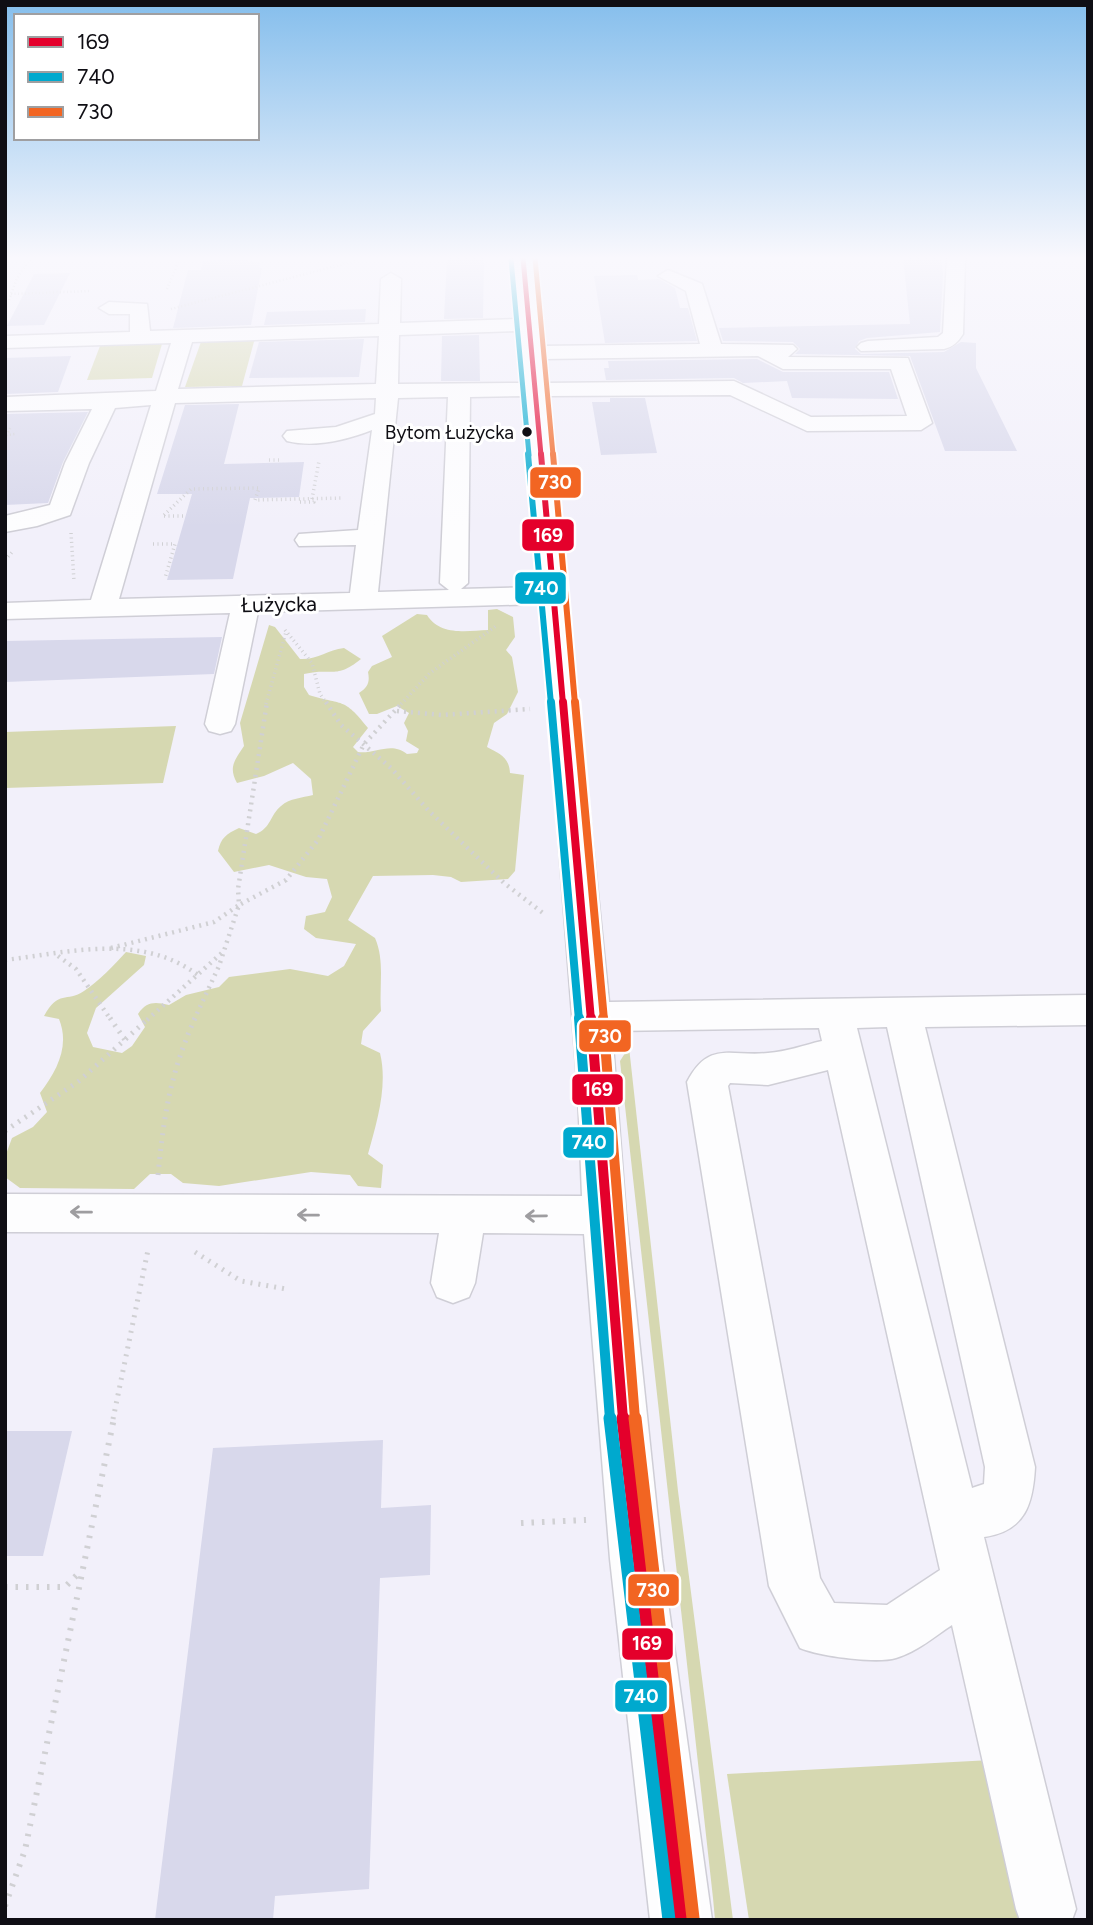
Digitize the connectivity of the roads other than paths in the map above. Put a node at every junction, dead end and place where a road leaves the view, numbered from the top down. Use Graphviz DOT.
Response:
graph roads {
  1 [pos="180,348"];
  2 [pos="389,348"];
  3 [pos="531,348"];
  4 [pos="583,348"];
  5 [pos="624,348"];
  6 [pos="821,348"];
  7 [pos="762,349"];
  8 [pos="712,350"];
  9 [pos="531,354"];
  10 [pos="386,391"];
  11 [pos="534,391"];
  12 [pos="459,393"];
  13 [pos="166,398"];
  14 [pos="107,402"];
  15 [pos="5,404"];
  16 [pos="386,418"];
  17 [pos="295,436"];
  18 [pos="5,524"];
  19 [pos="370,537"];
  20 [pos="308,540"];
  21 [pos="454,583"];
  22 [pos="553,595"];
  23 [pos="363,603"];
  24 [pos="246,605"];
  25 [pos="103,607"];
  26 [pos="5,611"];
  27 [pos="219,724"];
  28 [pos="1088,1010"];
  29 [pos="903,1013"];
  30 [pos="590,1017"];
  31 [pos="840,1033"];
  32 [pos="5,1213"];
  33 [pos="604,1215"];
  34 [pos="464,1217"];
  35 [pos="453,1283"];
  36 [pos="954,1516"];
  37 [pos="969,1582"];
  38 [pos="1046,1909"];
  39 [pos="681,1920"];
  1 -- 13 [label="street"];
  2 -- 10 [label="street"];
  3 -- 9 [label="street"];
  4 -- 9 [label="street"];
  5 -- 8 [label="street"];
  6 -- 7 [label="street"];
  7 -- 8 [label="street"];
  7 -- 11 [label="street"];
  9 -- 11 [label="street"];
  10 -- 12 [label="street"];
  10 -- 13 [label="street"];
  10 -- 16 [label="street"];
  11 -- 12 [label="street"];
  11 -- 22 [label="street"];
  12 -- 21 [label="street"];
  13 -- 14 [label="street"];
  13 -- 25 [label="street"];
  14 -- 15 [label="street"];
  14 -- 18 [label="street"];
  16 -- 17 [label="street"];
  16 -- 19 [label="street"];
  19 -- 20 [label="street"];
  19 -- 23 [label="street"];
  22 -- 23 [label="street, Łużycka"];
  22 -- 30 [label="street"];
  23 -- 24 [label="street, Łużycka"];
  24 -- 25 [label="street, Łużycka"];
  24 -- 27 [label="street"];
  25 -- 26 [label="street, Łużycka"];
  28 -- 29 [label="street"];
  29 -- 31 [label="street"];
  29 -- 36 [label="street"];
  30 -- 31 [label="street"];
  30 -- 33 [label="street"];
  31 -- 36 [label="street"];
  31 -- 37 [label="street"];
  34 -- 32 [label="street, one-way"];
  33 -- 34 [label="street, one-way"];
  33 -- 39 [label="street"];
  34 -- 35 [label="street"];
  36 -- 37 [label="street"];
  37 -- 38 [label="street"];
}
